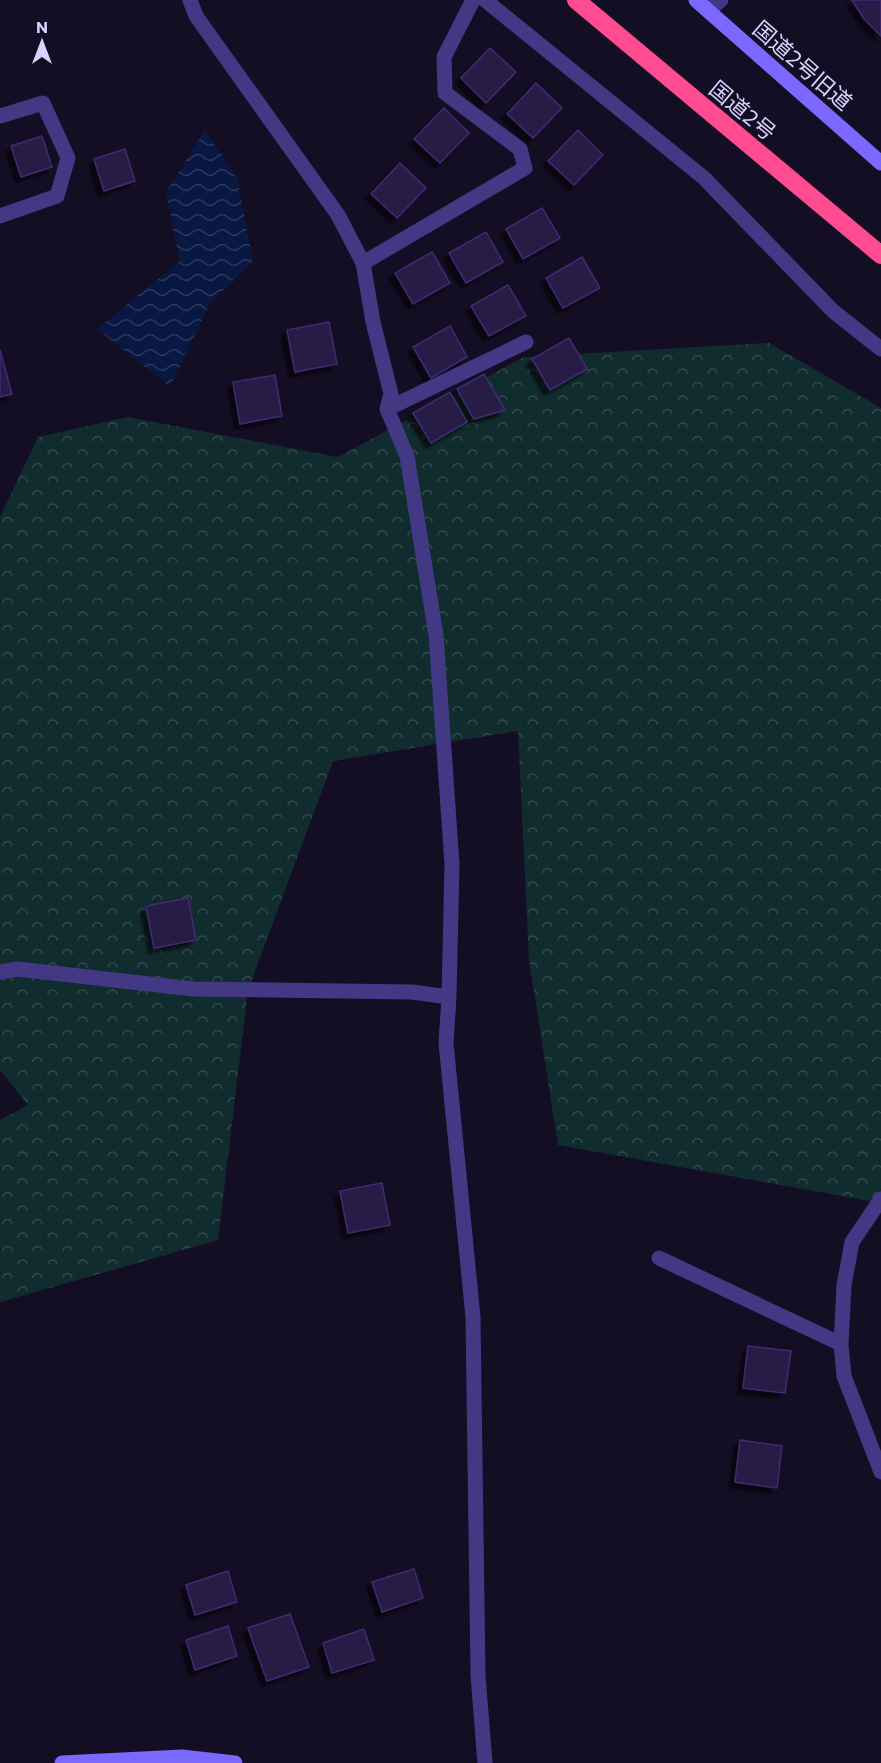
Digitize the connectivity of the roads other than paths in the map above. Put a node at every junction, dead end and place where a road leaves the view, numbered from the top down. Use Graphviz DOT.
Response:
graph roads {
  1 [pos="190,0"];
  2 [pos="473,0"];
  3 [pos="485,0"];
  4 [pos="576,0"];
  5 [pos="696,0"];
  6 [pos="721,0"];
  7 [pos="708,11"];
  8 [pos="0,116"];
  9 [pos="881,163"];
  10 [pos="0,216"];
  11 [pos="881,255"];
  12 [pos="363,263"];
  13 [pos="525,342"];
  14 [pos="881,349"];
  15 [pos="387,409"];
  16 [pos="0,972"];
  17 [pos="449,997"];
  18 [pos="881,1199"];
  19 [pos="659,1258"];
  20 [pos="841,1344"];
  21 [pos="881,1472"];
  22 [pos="62,1763"];
  23 [pos="235,1763"];
  24 [pos="485,1763"];
  1 -- 12 [label="street"];
  2 -- 12 [label="street"];
  3 -- 14 [label="street"];
  4 -- 11 [label="highway, 国道2号"];
  5 -- 7 [label="street, 国道2号旧道"];
  6 -- 7 [label="street"];
  7 -- 9 [label="street, 国道2号旧道"];
  8 -- 10 [label="street"];
  12 -- 15 [label="street"];
  13 -- 15 [label="street"];
  15 -- 17 [label="street"];
  16 -- 17 [label="street"];
  17 -- 24 [label="street"];
  18 -- 20 [label="street"];
  19 -- 20 [label="street"];
  20 -- 21 [label="street"];
  22 -- 23 [label="street"];
}
